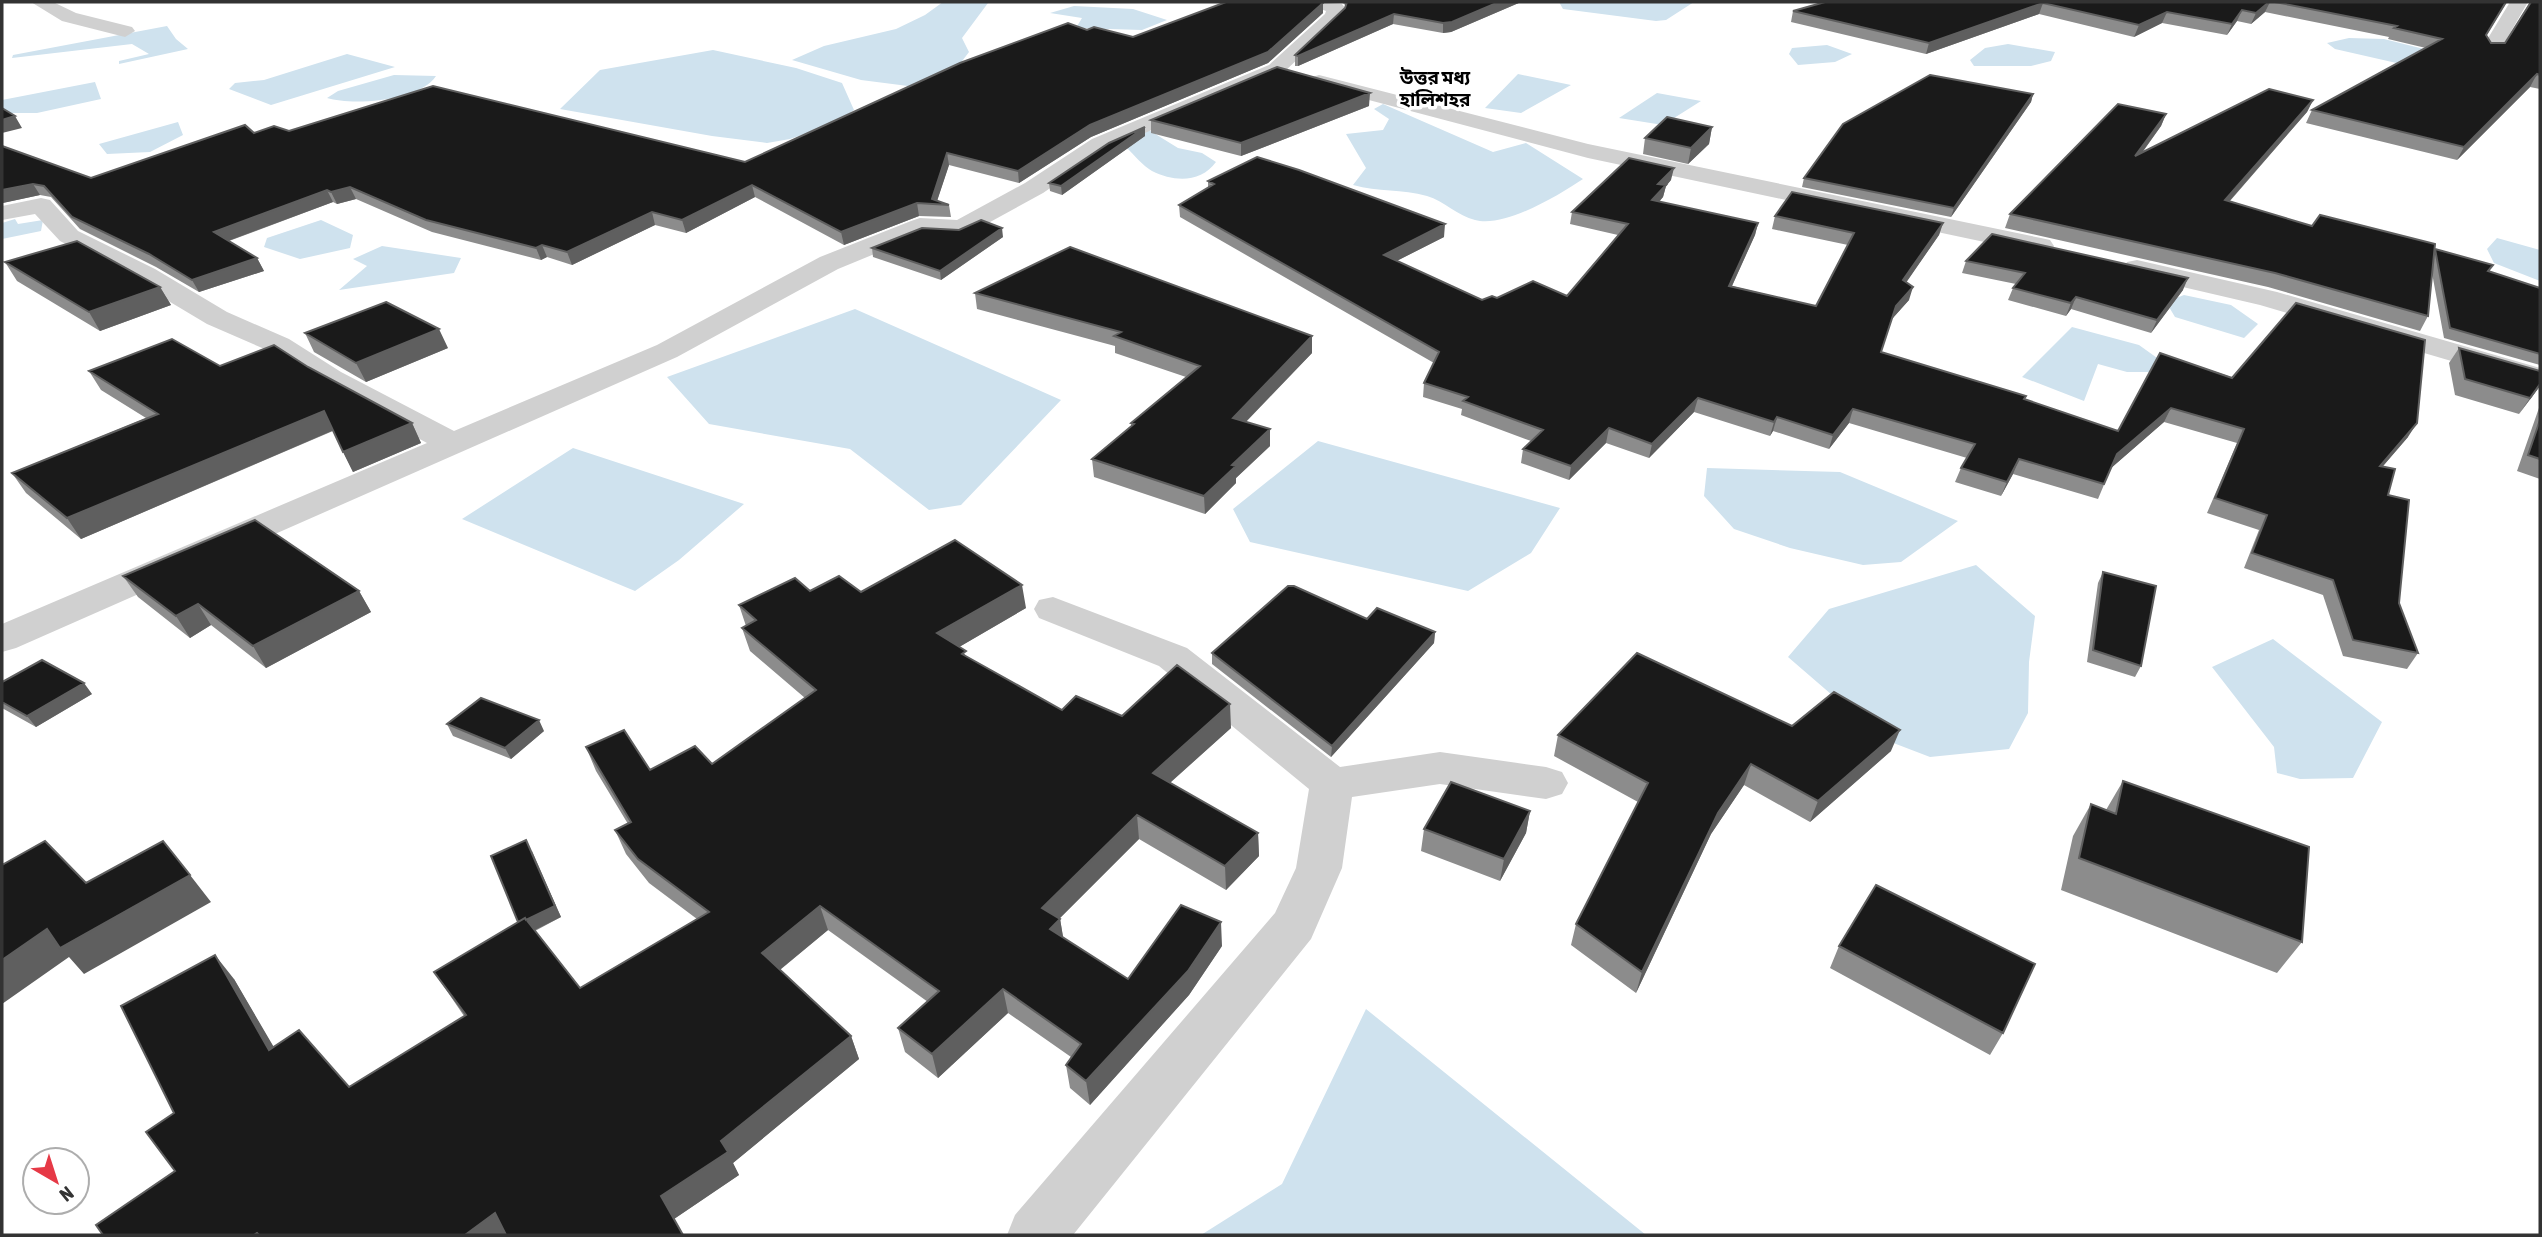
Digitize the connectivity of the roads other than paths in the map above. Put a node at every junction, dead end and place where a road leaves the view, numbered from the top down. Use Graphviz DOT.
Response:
graph roads {
  1 [pos="40,2"];
  2 [pos="1318,2"];
  3 [pos="2518,2"];
  4 [pos="2540,5"];
  5 [pos="125,31"];
  6 [pos="2492,48"];
  7 [pos="1276,69"];
  8 [pos="2,213"];
  9 [pos="2061,250"];
  10 [pos="2113,262"];
  11 [pos="2540,378"];
  12 [pos="454,444"];
  13 [pos="1053,609"];
  14 [pos="2,639"];
  15 [pos="1546,783"];
  16 [pos="1332,784"];
  17 [pos="1036,1235"];
  1 -- 5 [label="street"];
  2 -- 7 [label="street"];
  3 -- 4 [label="street"];
  3 -- 6 [label="street"];
  7 -- 9 [label="street"];
  7 -- 12 [label="street"];
  8 -- 12 [label="street"];
  10 -- 11 [label="street"];
  12 -- 14 [label="street"];
  13 -- 16 [label="street"];
  15 -- 16 [label="street"];
  16 -- 17 [label="street"];
}
